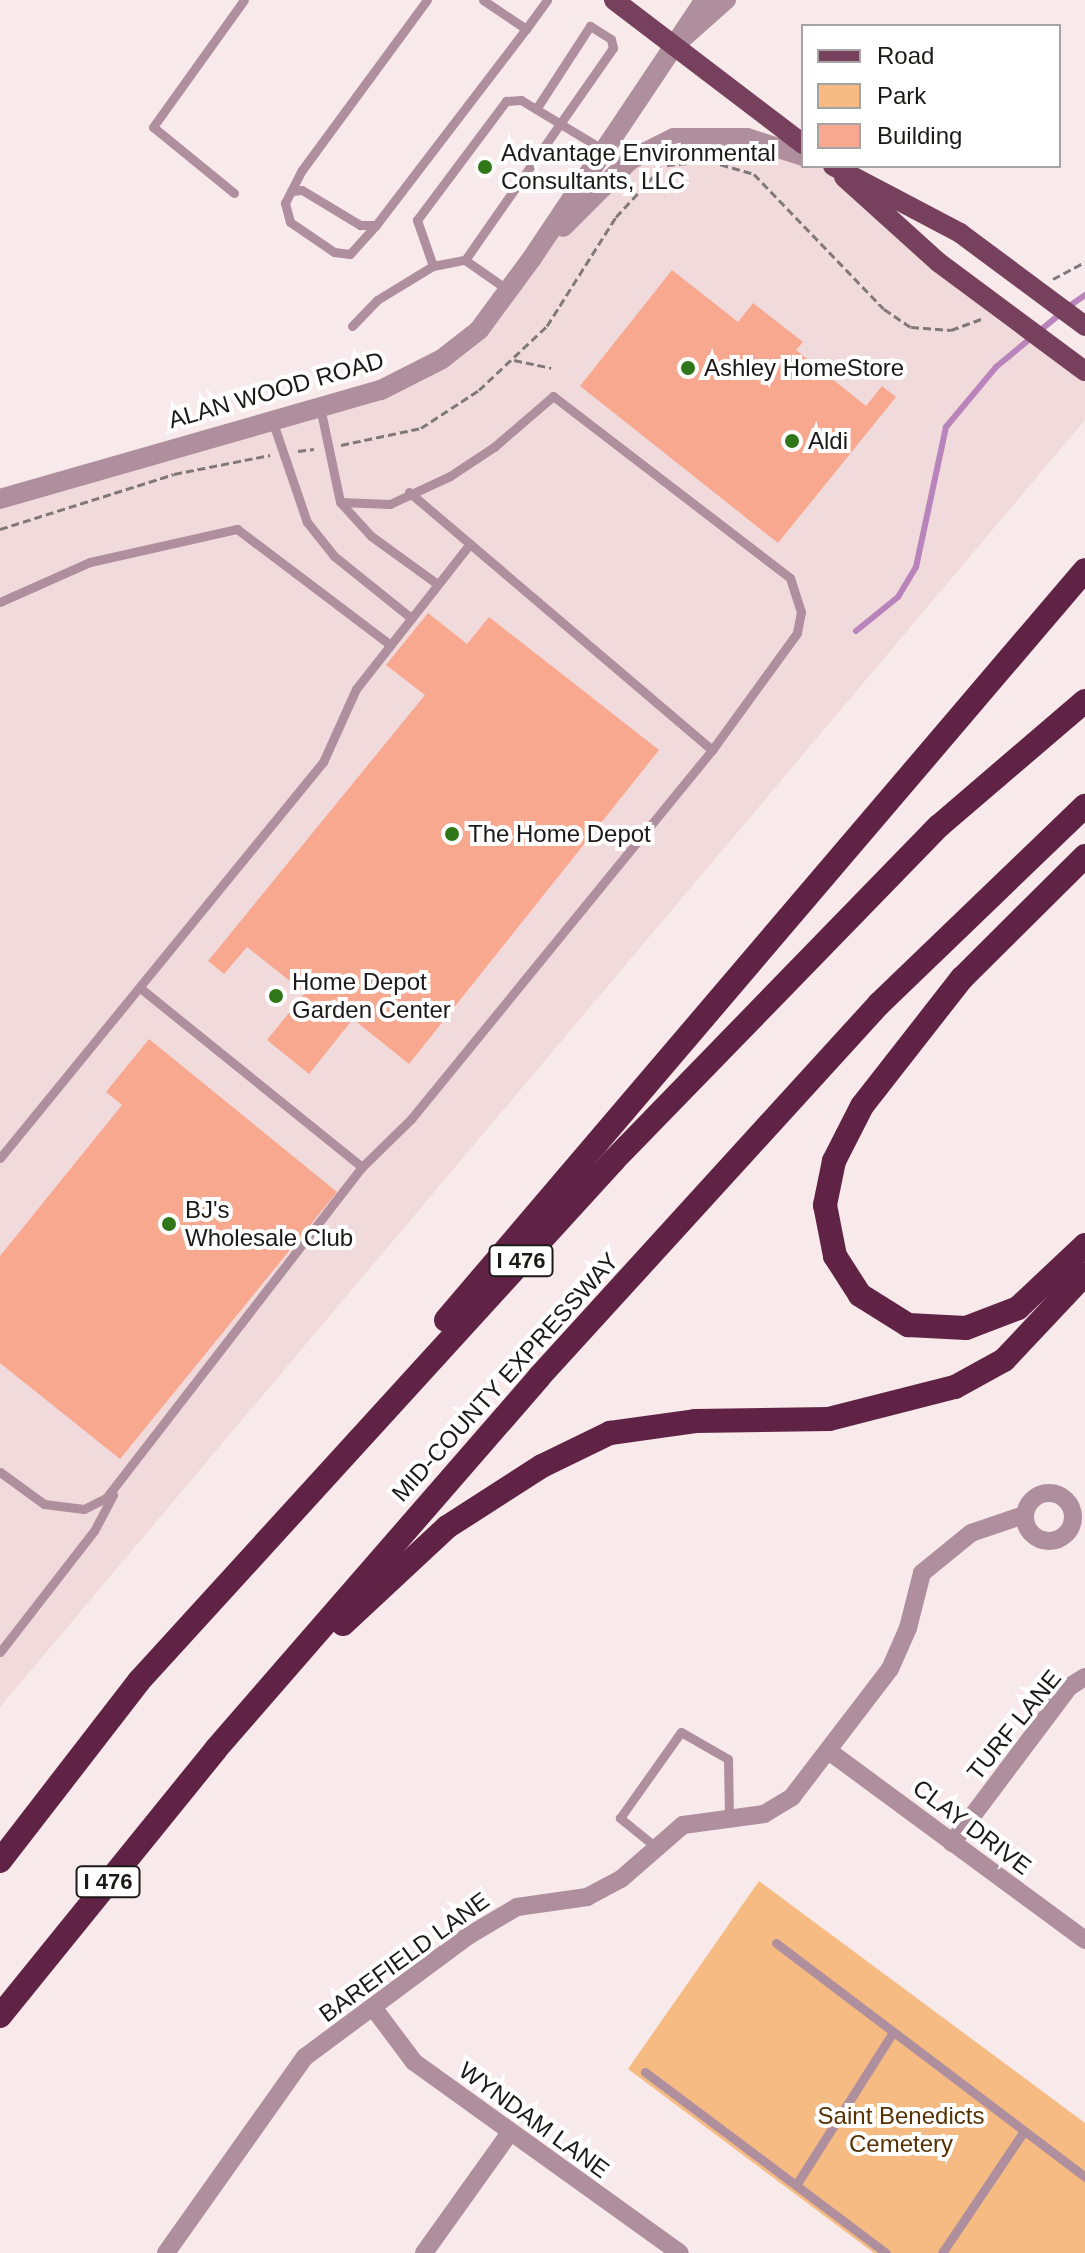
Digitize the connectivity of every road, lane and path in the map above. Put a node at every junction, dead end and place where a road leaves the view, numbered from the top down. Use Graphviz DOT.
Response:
graph roads {
  1 [pos="244,0"];
  2 [pos="427,0"];
  3 [pos="483,0"];
  4 [pos="547,0"];
  5 [pos="614,0"];
  6 [pos="635,0"];
  7 [pos="705,0"];
  8 [pos="727,0"];
  9 [pos="526,29"];
  10 [pos="652,29"];
  11 [pos="675,46"];
  12 [pos="536,109"];
  13 [pos="563,123"];
  14 [pos="801,142"];
  15 [pos="602,149"];
  16 [pos="801,155"];
  17 [pos="834,168"];
  18 [pos="836,168"];
  19 [pos="291,191"];
  20 [pos="234,193"];
  21 [pos="376,225"];
  22 [pos="532,258"];
  23 [pos="465,260"];
  24 [pos="433,266"];
  25 [pos="508,290"];
  26 [pos="352,326"];
  27 [pos="1085,326"];
  28 [pos="939,331"];
  29 [pos="514,360"];
  30 [pos="551,368"];
  31 [pos="1085,371"];
  32 [pos="320,406"];
  33 [pos="272,419"];
  34 [pos="325,448"];
  35 [pos="281,453"];
  36 [pos="409,492"];
  37 [pos="0,497"];
  38 [pos="340,502"];
  39 [pos="0,529"];
  40 [pos="469,545"];
  41 [pos="1085,570"];
  42 [pos="436,583"];
  43 [pos="0,602"];
  44 [pos="410,617"];
  45 [pos="389,644"];
  46 [pos="1085,701"];
  47 [pos="712,750"];
  48 [pos="1085,806"];
  49 [pos="1085,856"];
  50 [pos="140,988"];
  51 [pos="0,1158"];
  52 [pos="362,1167"];
  53 [pos="1085,1245"];
  54 [pos="1085,1274"];
  55 [pos="0,1472"];
  56 [pos="120,1481"];
  57 [pos="1024,1515"];
  58 [pos="0,1652"];
  59 [pos="1085,1677"];
  60 [pos="139,1681"];
  61 [pos="216,1749"];
  62 [pos="830,1752"];
  63 [pos="729,1817"];
  64 [pos="952,1843"];
  65 [pos="657,1848"];
  66 [pos="0,1861"];
  67 [pos="1085,1940"];
  68 [pos="776,1943"];
  69 [pos="375,2010"];
  70 [pos="0,2016"];
  71 [pos="893,2032"];
  72 [pos="645,2072"];
  73 [pos="1024,2131"];
  74 [pos="509,2134"];
  75 [pos="1085,2177"];
  76 [pos="796,2185"];
  77 [pos="166,2253"];
  78 [pos="424,2253"];
  79 [pos="680,2253"];
  80 [pos="886,2253"];
  81 [pos="942,2253"];
  1 -- 20 [label="lane"];
  2 -- 19 [label="lane"];
  3 -- 9 [label="lane"];
  4 -- 9 [label="lane"];
  5 -- 10 [label="main road"];
  6 -- 10 [label="main road"];
  7 -- 11 [label="street"];
  8 -- 11 [label="street, ALAN WOOD ROAD"];
  9 -- 21 [label="lane"];
  10 -- 11 [label="main road"];
  11 -- 14 [label="main road"];
  11 -- 15 [label="street, ALAN WOOD ROAD"];
  12 -- 13 [label="lane"];
  12 -- 13 [label="lane"];
  12 -- 24 [label="lane"];
  13 -- 15 [label="lane"];
  13 -- 23 [label="lane"];
  15 -- 22 [label="street, ALAN WOOD ROAD"];
  16 -- 22 [label="street"];
  17 -- 31 [label="main road, bridge"];
  18 -- 27 [label="main road, bridge"];
  19 -- 21 [label="lane"];
  19 -- 21 [label="lane"];
  22 -- 25 [label="street, ALAN WOOD ROAD"];
  23 -- 24 [label="lane"];
  23 -- 25 [label="lane"];
  24 -- 26 [label="lane"];
  25 -- 32 [label="street, ALAN WOOD ROAD"];
  28 -- 29 [label="path"];
  29 -- 30 [label="path"];
  29 -- 34 [label="path"];
  32 -- 33 [label="street, ALAN WOOD ROAD"];
  32 -- 34 [label="lane"];
  33 -- 35 [label="lane"];
  33 -- 37 [label="street, ALAN WOOD ROAD"];
  34 -- 35 [label="path"];
  34 -- 38 [label="lane"];
  35 -- 39 [label="path"];
  35 -- 44 [label="lane"];
  36 -- 38 [label="lane"];
  36 -- 40 [label="lane"];
  36 -- 47 [label="lane"];
  38 -- 42 [label="lane"];
  40 -- 42 [label="lane"];
  40 -- 47 [label="lane"];
  41 -- 60 [label="highway"];
  42 -- 44 [label="lane"];
  43 -- 45 [label="lane"];
  44 -- 45 [label="lane"];
  45 -- 50 [label="lane"];
  46 -- 60 [label="highway, I 476"];
  47 -- 52 [label="lane"];
  48 -- 61 [label="highway, MID-COUNTY EXPRESSWAY / I 476"];
  49 -- 53 [label="highway"];
  50 -- 51 [label="lane"];
  50 -- 52 [label="lane"];
  52 -- 56 [label="lane"];
  54 -- 61 [label="highway"];
  55 -- 56 [label="lane"];
  56 -- 58 [label="lane"];
  57 -- 62 [label="street, BAREFIELD LANE"];
  59 -- 64 [label="street, TURF LANE"];
  60 -- 66 [label="highway, I 476"];
  61 -- 70 [label="highway, MID-COUNTY EXPRESSWAY / I 476"];
  62 -- 63 [label="street, BAREFIELD LANE"];
  62 -- 64 [label="street, CLAY DRIVE"];
  63 -- 65 [label="street, BAREFIELD LANE"];
  63 -- 65 [label="lane"];
  64 -- 67 [label="street, CLAY DRIVE"];
  65 -- 69 [label="street, BAREFIELD LANE"];
  68 -- 71 [label="lane"];
  69 -- 74 [label="street, WYNDAM LANE"];
  69 -- 77 [label="street, BAREFIELD LANE"];
  71 -- 73 [label="lane"];
  71 -- 76 [label="lane"];
  72 -- 76 [label="lane"];
  73 -- 75 [label="lane"];
  73 -- 81 [label="lane"];
  74 -- 78 [label="street"];
  74 -- 79 [label="street, WYNDAM LANE"];
  76 -- 80 [label="lane"];
}
